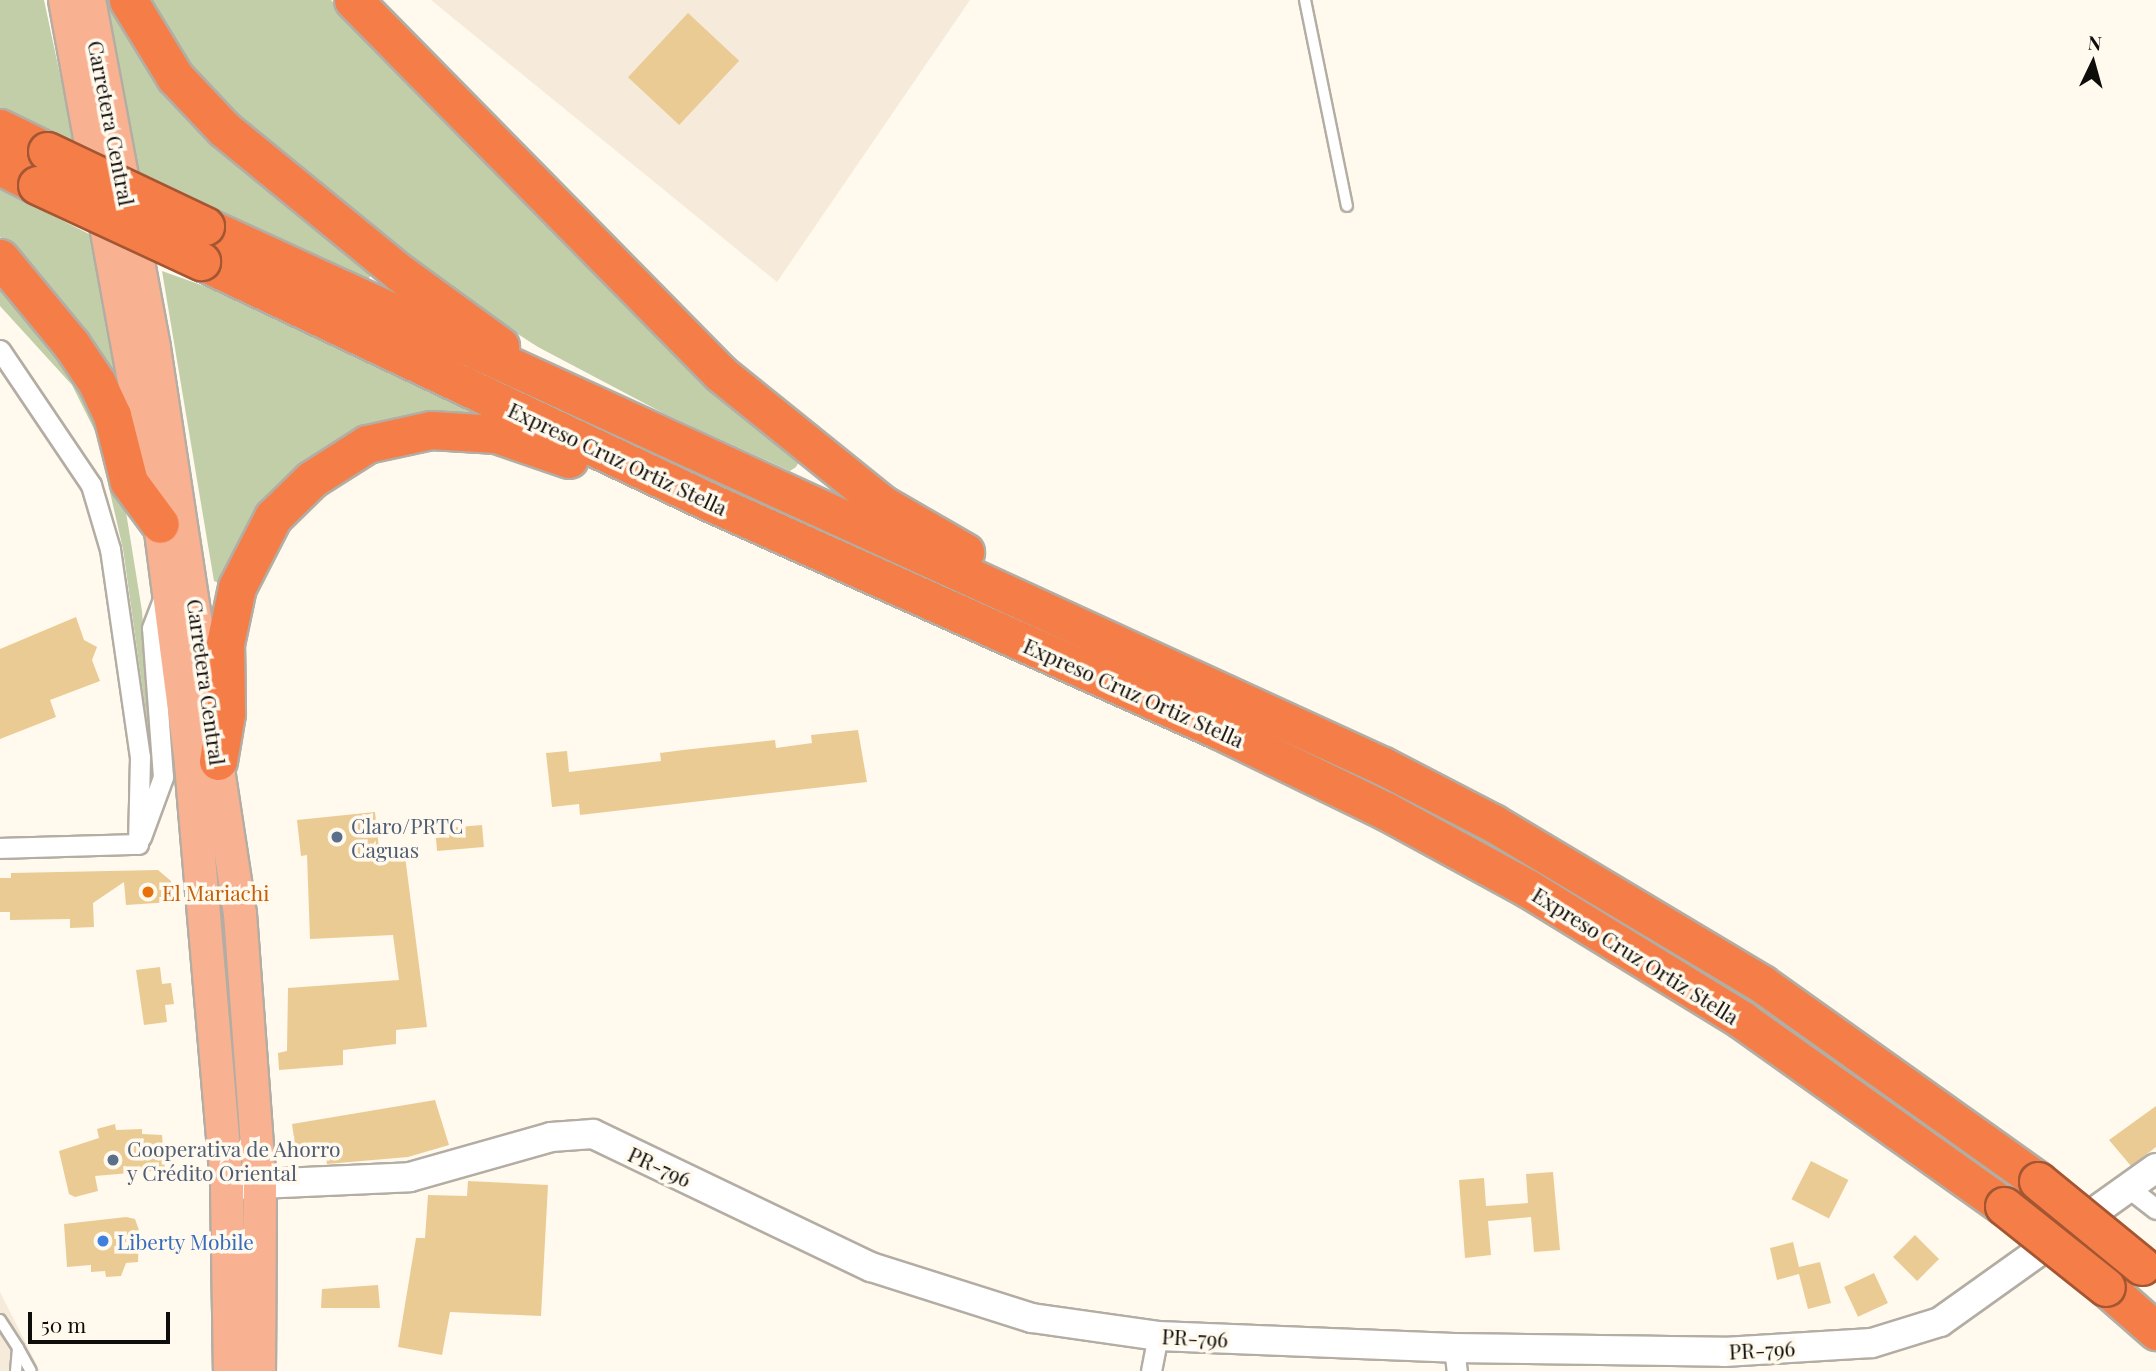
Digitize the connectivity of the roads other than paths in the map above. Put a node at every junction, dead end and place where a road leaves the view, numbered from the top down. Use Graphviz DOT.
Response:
graph roads {
  1 [pos="65,0"];
  2 [pos="89,0"];
  3 [pos="128,0"];
  4 [pos="353,0"];
  5 [pos="1305,0"];
  6 [pos="0,128"];
  7 [pos="0,166"];
  8 [pos="1347,206"];
  9 [pos="203,243"];
  10 [pos="0,258"];
  11 [pos="0,350"];
  12 [pos="520,371"];
  13 [pos="709,502"];
  14 [pos="160,524"];
  15 [pos="168,584"];
  16 [pos="1086,630"];
  17 [pos="218,761"];
  18 [pos="138,844"];
  19 [pos="0,848"];
  20 [pos="2156,1168"];
  21 [pos="227,1185"];
  22 [pos="260,1186"];
  23 [pos="2129,1188"];
  24 [pos="2156,1209"];
  25 [pos="2149,1272"];
  26 [pos="0,1321"];
  27 [pos="2156,1331"];
  28 [pos="1158,1336"];
  29 [pos="19,1348"];
  30 [pos="1456,1360"];
  31 [pos="16,1371"];
  32 [pos="31,1371"];
  33 [pos="230,1371"];
  34 [pos="259,1371"];
  35 [pos="1151,1371"];
  1 -- 14 [label="main road, Carretera Central"];
  2 -- 17 [label="main road, Carretera Central"];
  3 -- 12 [label="highway"];
  4 -- 16 [label="highway"];
  5 -- 8 [label="lane"];
  6 -- 9 [label="highway, Expreso Cruz Ortiz Stella, bridge"];
  7 -- 9 [label="highway, Expreso Cruz Ortiz Stella, bridge"];
  9 -- 12 [label="highway, Expreso Cruz Ortiz Stella"];
  9 -- 13 [label="highway, Expreso Cruz Ortiz Stella"];
  10 -- 14 [label="highway"];
  11 -- 18 [label="street"];
  12 -- 16 [label="highway, Expreso Cruz Ortiz Stella"];
  13 -- 17 [label="highway"];
  13 -- 27 [label="highway, Expreso Cruz Ortiz Stella, bridge"];
  14 -- 15 [label="main road, Carretera Central"];
  15 -- 18 [label="street"];
  15 -- 21 [label="main road, Carretera Central"];
  16 -- 25 [label="highway, Expreso Cruz Ortiz Stella, bridge"];
  17 -- 22 [label="main road, Carretera Central"];
  18 -- 19 [label="street"];
  20 -- 23 [label="street, PR-796 / PR-796"];
  21 -- 22 [label="street, PR-796 / PR-796"];
  21 -- 33 [label="main road, Carretera Central"];
  22 -- 28 [label="street, PR-796 / PR-796"];
  22 -- 34 [label="main road, Carretera Central"];
  23 -- 24 [label="street"];
  23 -- 30 [label="street, PR-796 / PR-796"];
  26 -- 29 [label="lane"];
  28 -- 30 [label="street, PR-796 / PR-796"];
  28 -- 35 [label="street"];
  29 -- 31 [label="lane"];
  29 -- 32 [label="lane"];
}
